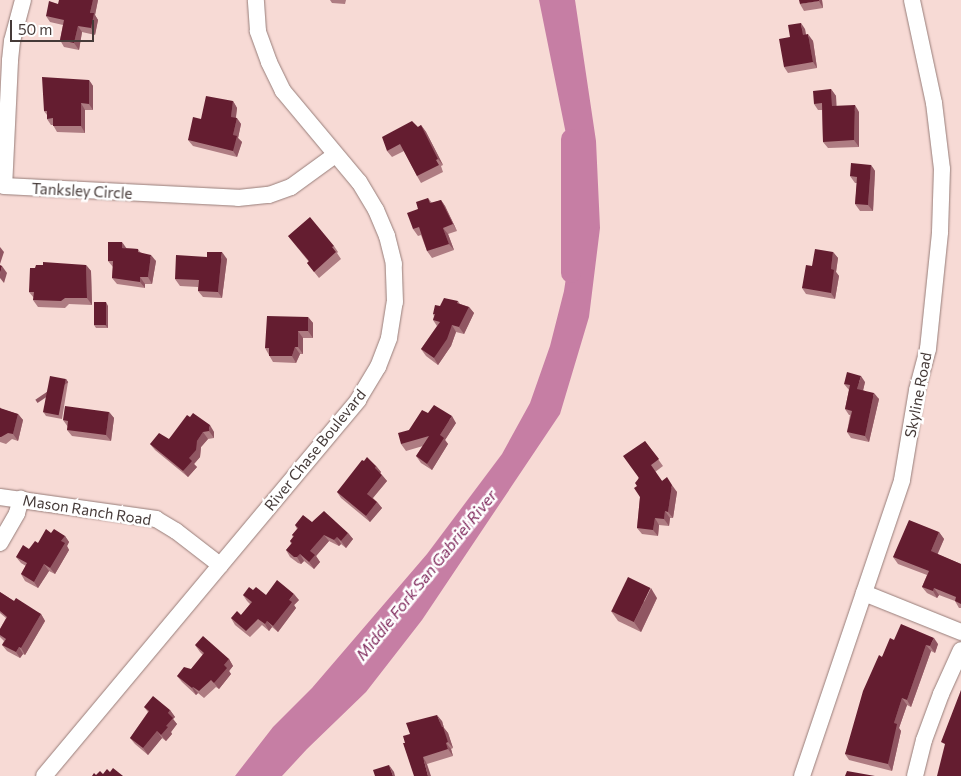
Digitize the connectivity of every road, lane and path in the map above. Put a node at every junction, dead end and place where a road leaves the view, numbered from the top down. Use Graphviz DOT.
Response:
graph roads {
  1 [pos="23,0"];
  2 [pos="256,0"];
  3 [pos="912,0"];
  4 [pos="335,155"];
  5 [pos="0,497"];
  6 [pos="21,499"];
  7 [pos="0,543"];
  8 [pos="220,565"];
  9 [pos="864,593"];
  10 [pos="961,632"];
  11 [pos="961,650"];
  12 [pos="44,776"];
  13 [pos="802,776"];
  14 [pos="915,776"];
  1 -- 4 [label="street, Tanksley Circle"];
  2 -- 4 [label="street, River Chase Boulevard"];
  3 -- 9 [label="street, Skyline Road"];
  4 -- 8 [label="street, River Chase Boulevard"];
  5 -- 6 [label="street, Mason Ranch Road"];
  6 -- 7 [label="street"];
  6 -- 8 [label="street, Mason Ranch Road"];
  8 -- 12 [label="street, River Chase Boulevard"];
  9 -- 10 [label="street"];
  9 -- 13 [label="street, Skyline Road"];
  11 -- 14 [label="street"];
}
